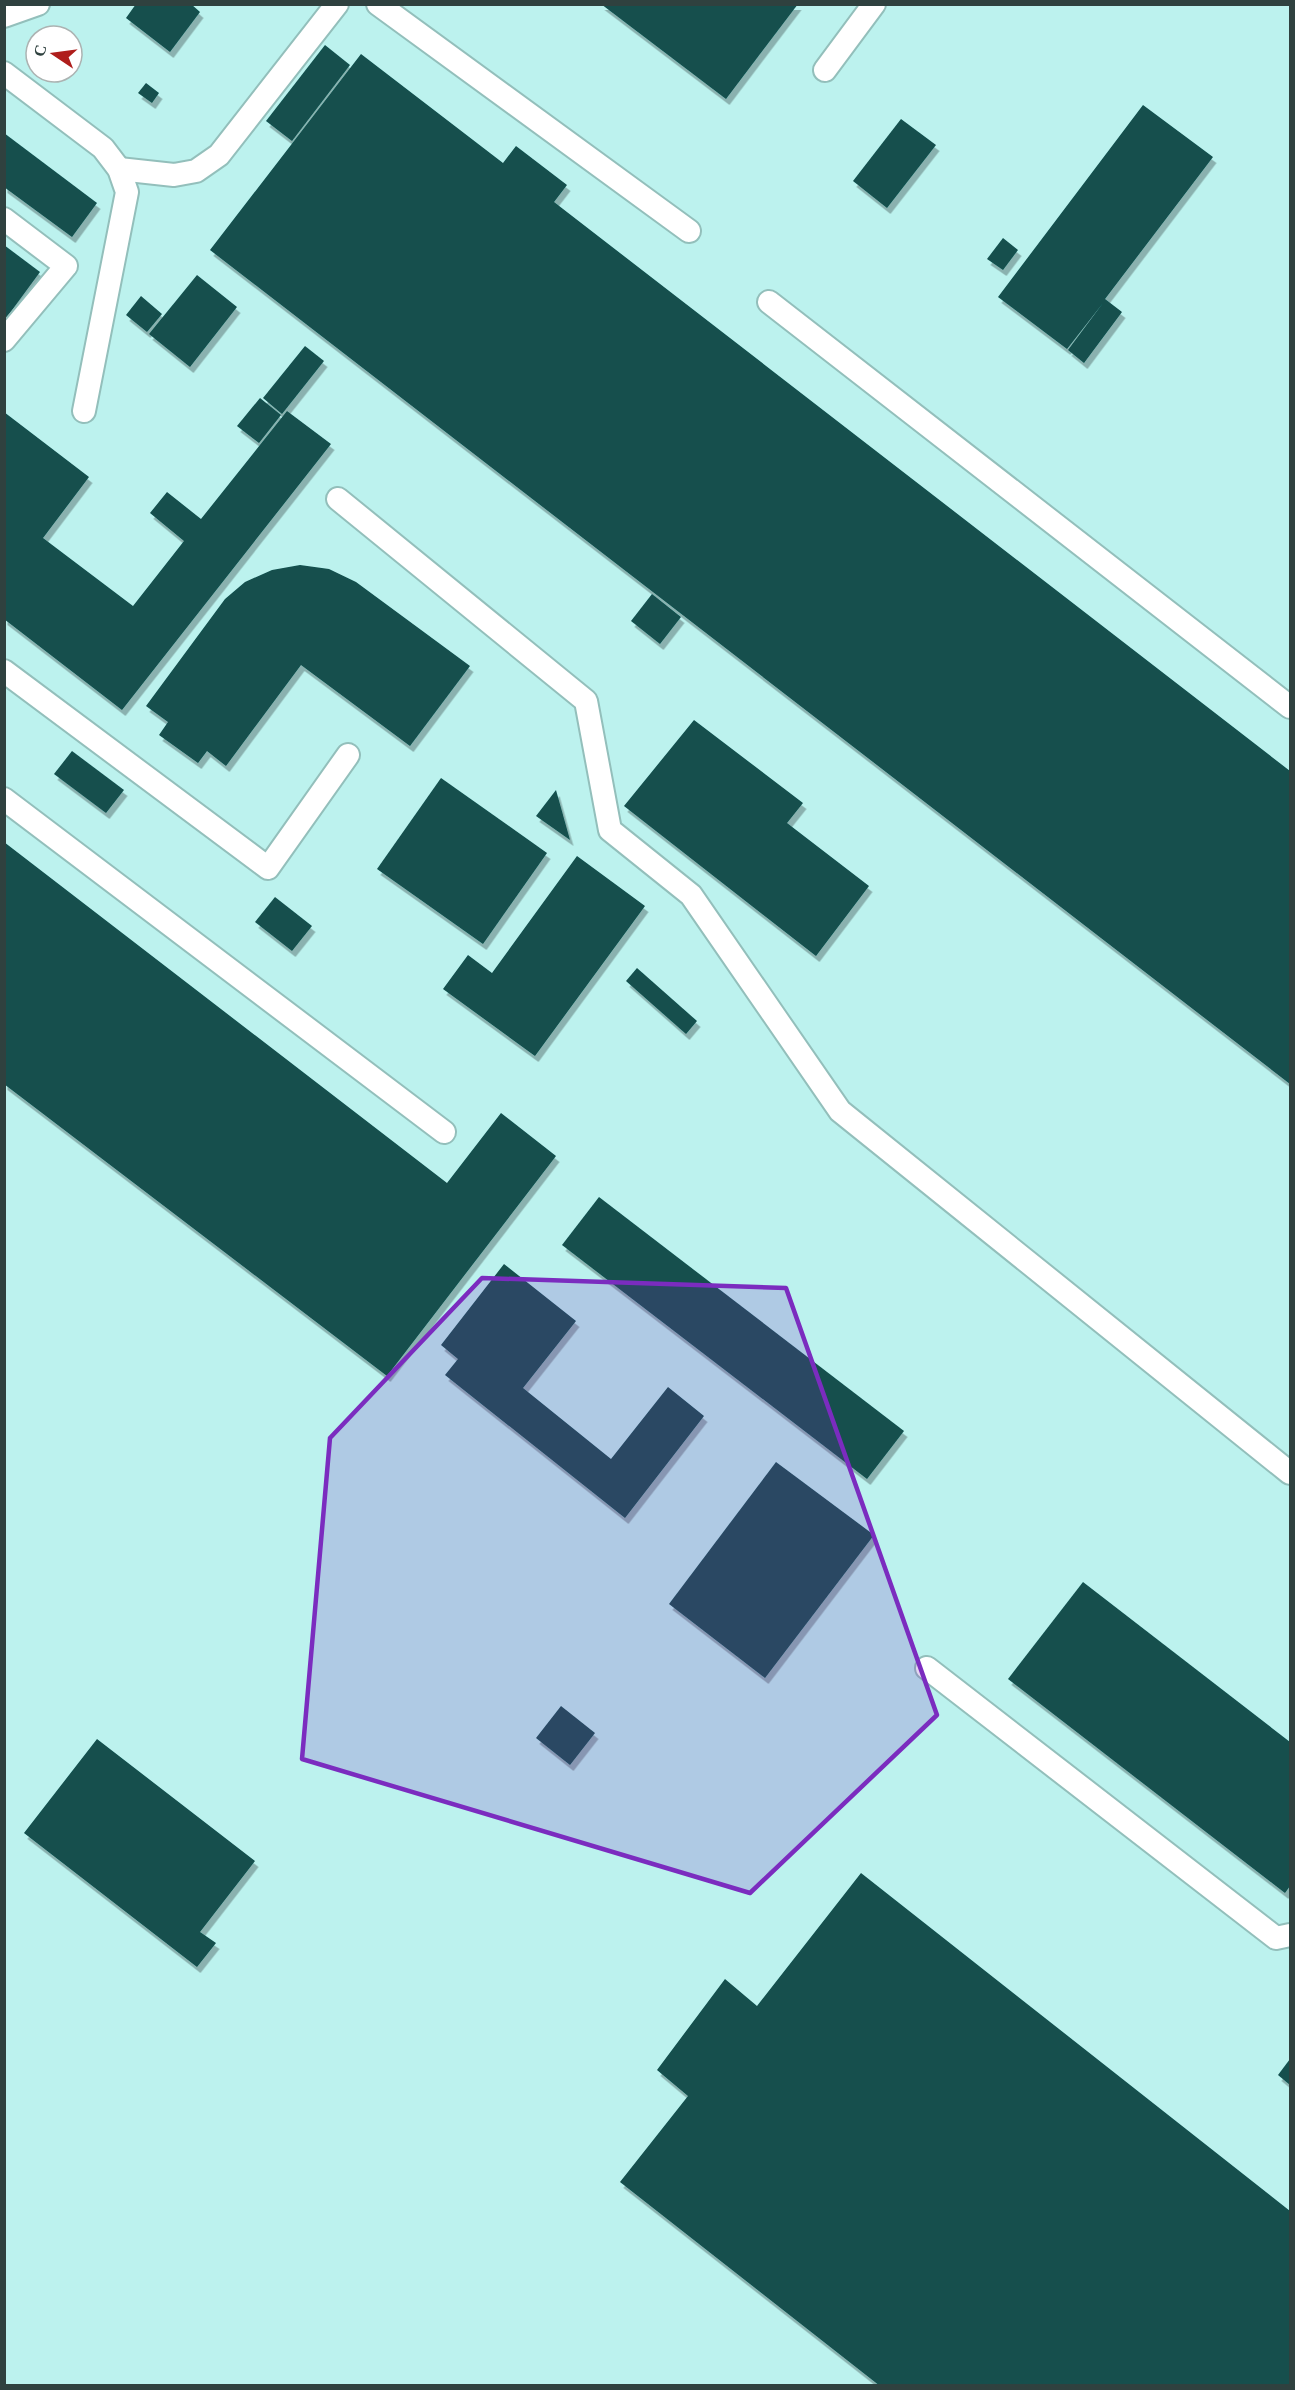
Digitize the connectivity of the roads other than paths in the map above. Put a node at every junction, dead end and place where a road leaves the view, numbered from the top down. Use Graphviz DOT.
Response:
graph roads {
  1 [pos="38,4"];
  2 [pos="337,4"];
  3 [pos="378,4"];
  4 [pos="874,4"];
  5 [pos="4,16"];
  6 [pos="825,70"];
  7 [pos="4,73"];
  8 [pos="119,168"];
  9 [pos="4,219"];
  10 [pos="689,231"];
  11 [pos="769,302"];
  12 [pos="4,339"];
  13 [pos="84,411"];
  14 [pos="338,499"];
  15 [pos="4,671"];
  16 [pos="1290,707"];
  17 [pos="348,755"];
  18 [pos="4,799"];
  19 [pos="444,1132"];
  20 [pos="1290,1473"];
  21 [pos="927,1668"];
  22 [pos="1290,1935"];
  1 -- 5 [label="lane"];
  2 -- 8 [label="lane"];
  3 -- 10 [label="lane"];
  4 -- 6 [label="lane"];
  7 -- 8 [label="lane"];
  8 -- 13 [label="lane"];
  9 -- 12 [label="lane"];
  11 -- 16 [label="lane"];
  14 -- 20 [label="lane"];
  15 -- 17 [label="lane"];
  18 -- 19 [label="lane"];
  21 -- 22 [label="lane"];
}
